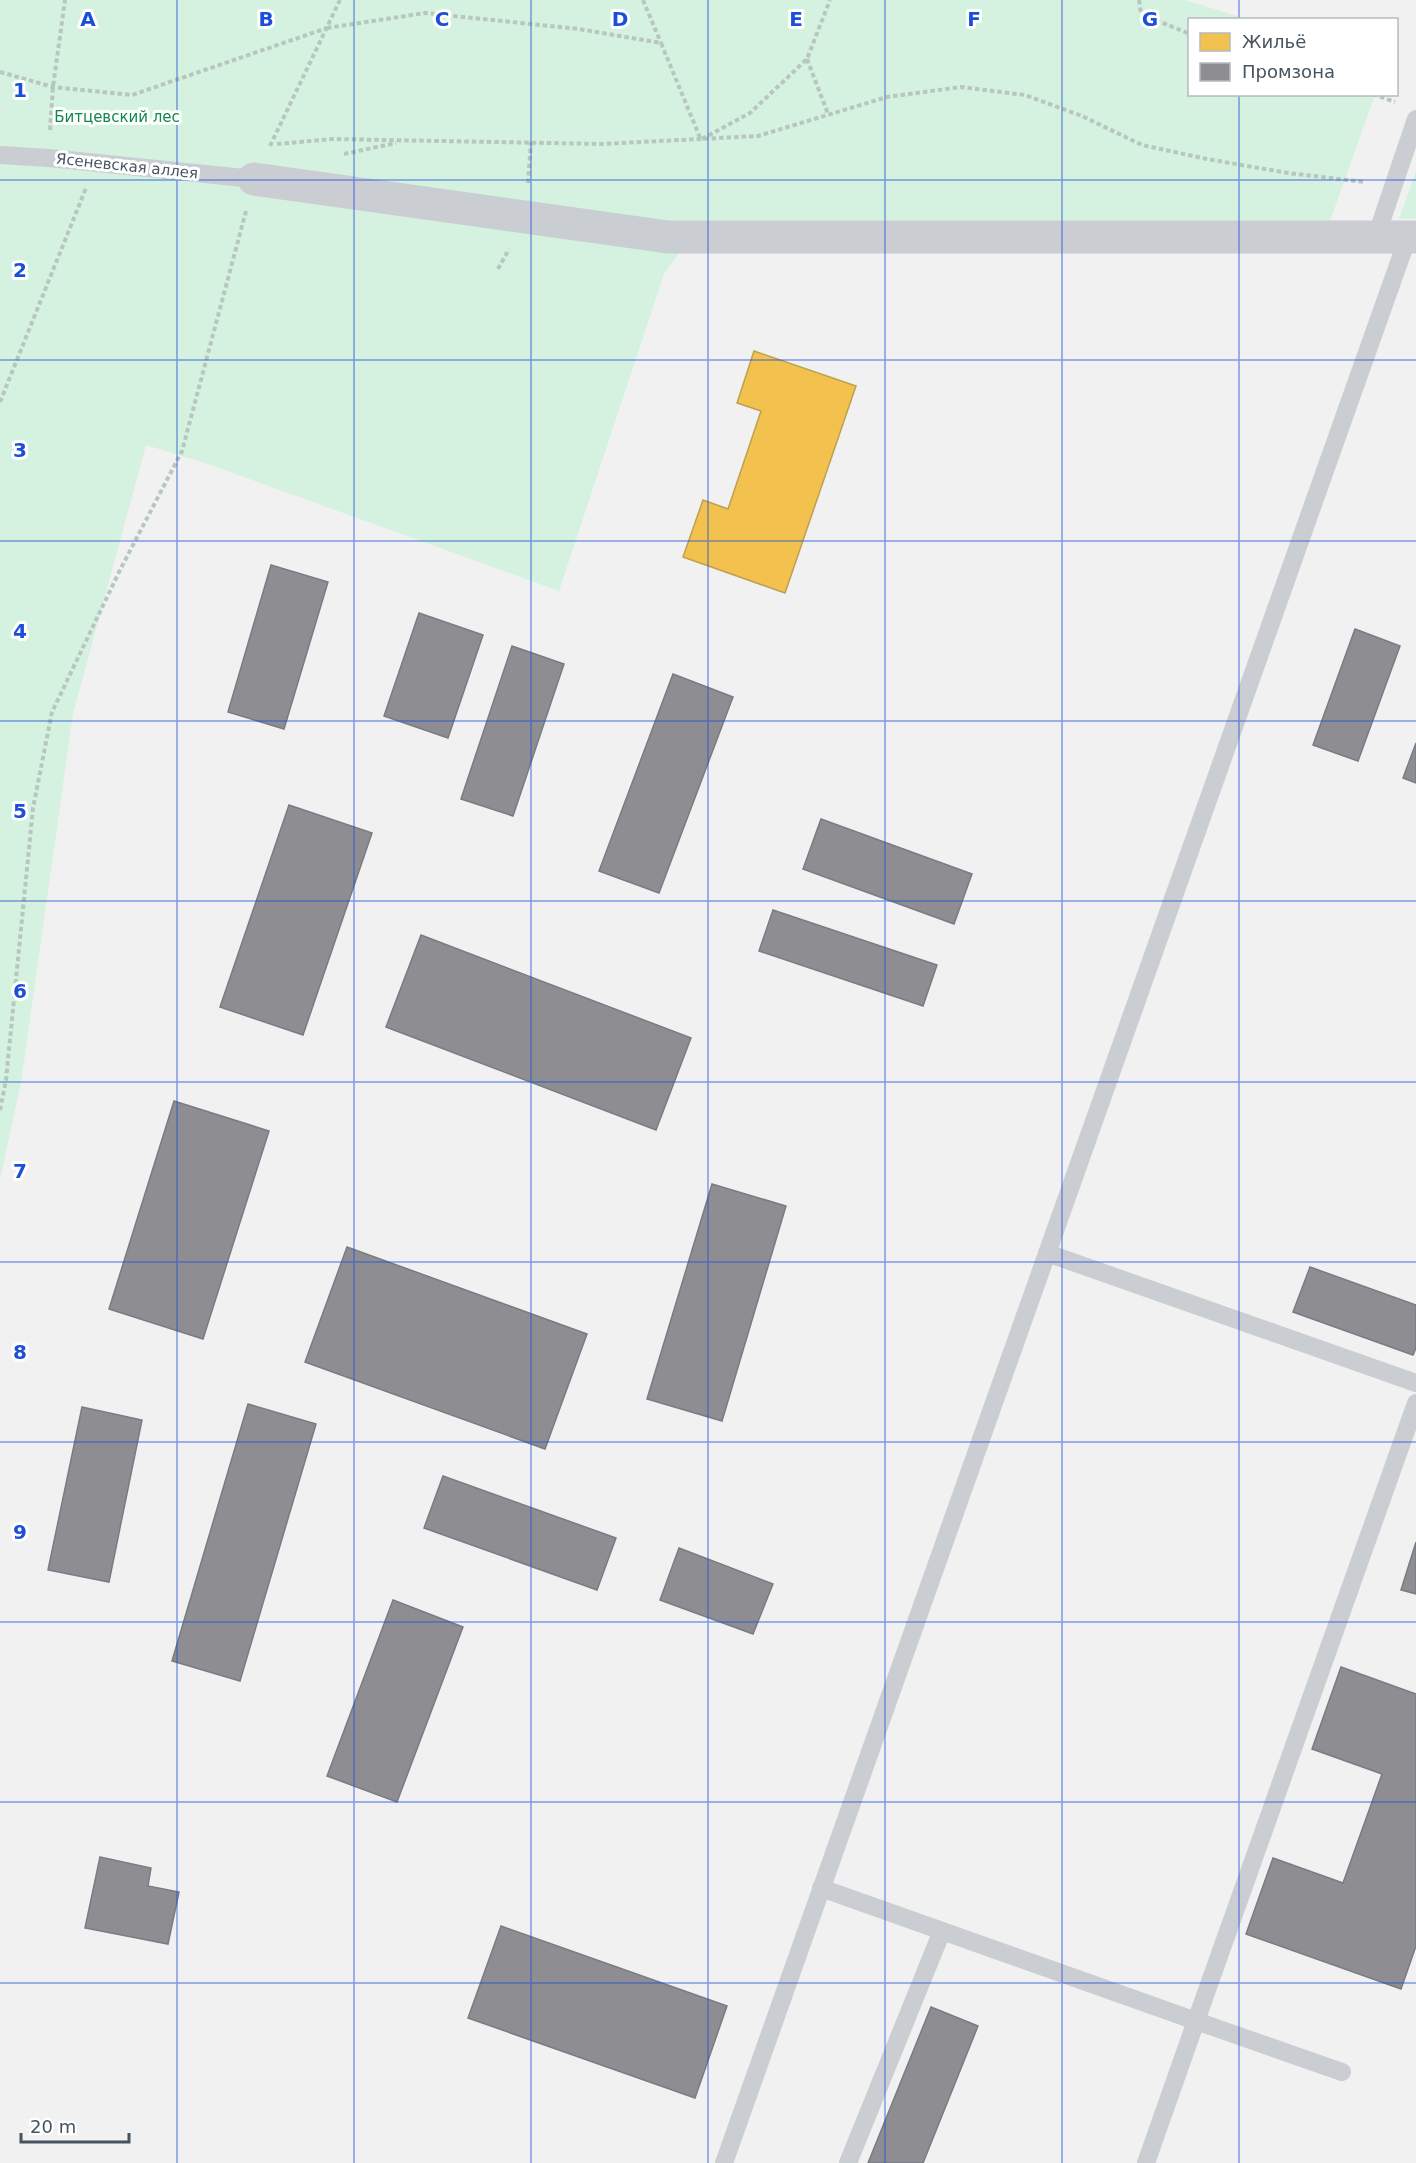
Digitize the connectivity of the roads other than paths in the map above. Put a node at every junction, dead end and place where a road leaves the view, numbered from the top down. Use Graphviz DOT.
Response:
graph roads {
  1 [pos="1416,119"];
  2 [pos="0,155"];
  3 [pos="254,179"];
  4 [pos="1376,237"];
  5 [pos="1412,237"];
  6 [pos="1047,1253"];
  7 [pos="1416,1383"];
  8 [pos="1416,1403"];
  9 [pos="821,1888"];
  10 [pos="942,1931"];
  11 [pos="1196,2021"];
  12 [pos="1342,2072"];
  13 [pos="724,2163"];
  14 [pos="848,2163"];
  15 [pos="1146,2163"];
  1 -- 4 [label="lane"];
  2 -- 3 [label="lane, Ясеневская аллея"];
  3 -- 4 [label="street"];
  4 -- 5 [label="street"];
  5 -- 6 [label="lane"];
  6 -- 7 [label="lane"];
  6 -- 9 [label="lane"];
  8 -- 11 [label="lane"];
  9 -- 10 [label="lane"];
  9 -- 13 [label="lane"];
  10 -- 11 [label="lane"];
  10 -- 14 [label="lane"];
  11 -- 12 [label="lane"];
  11 -- 15 [label="lane"];
}
